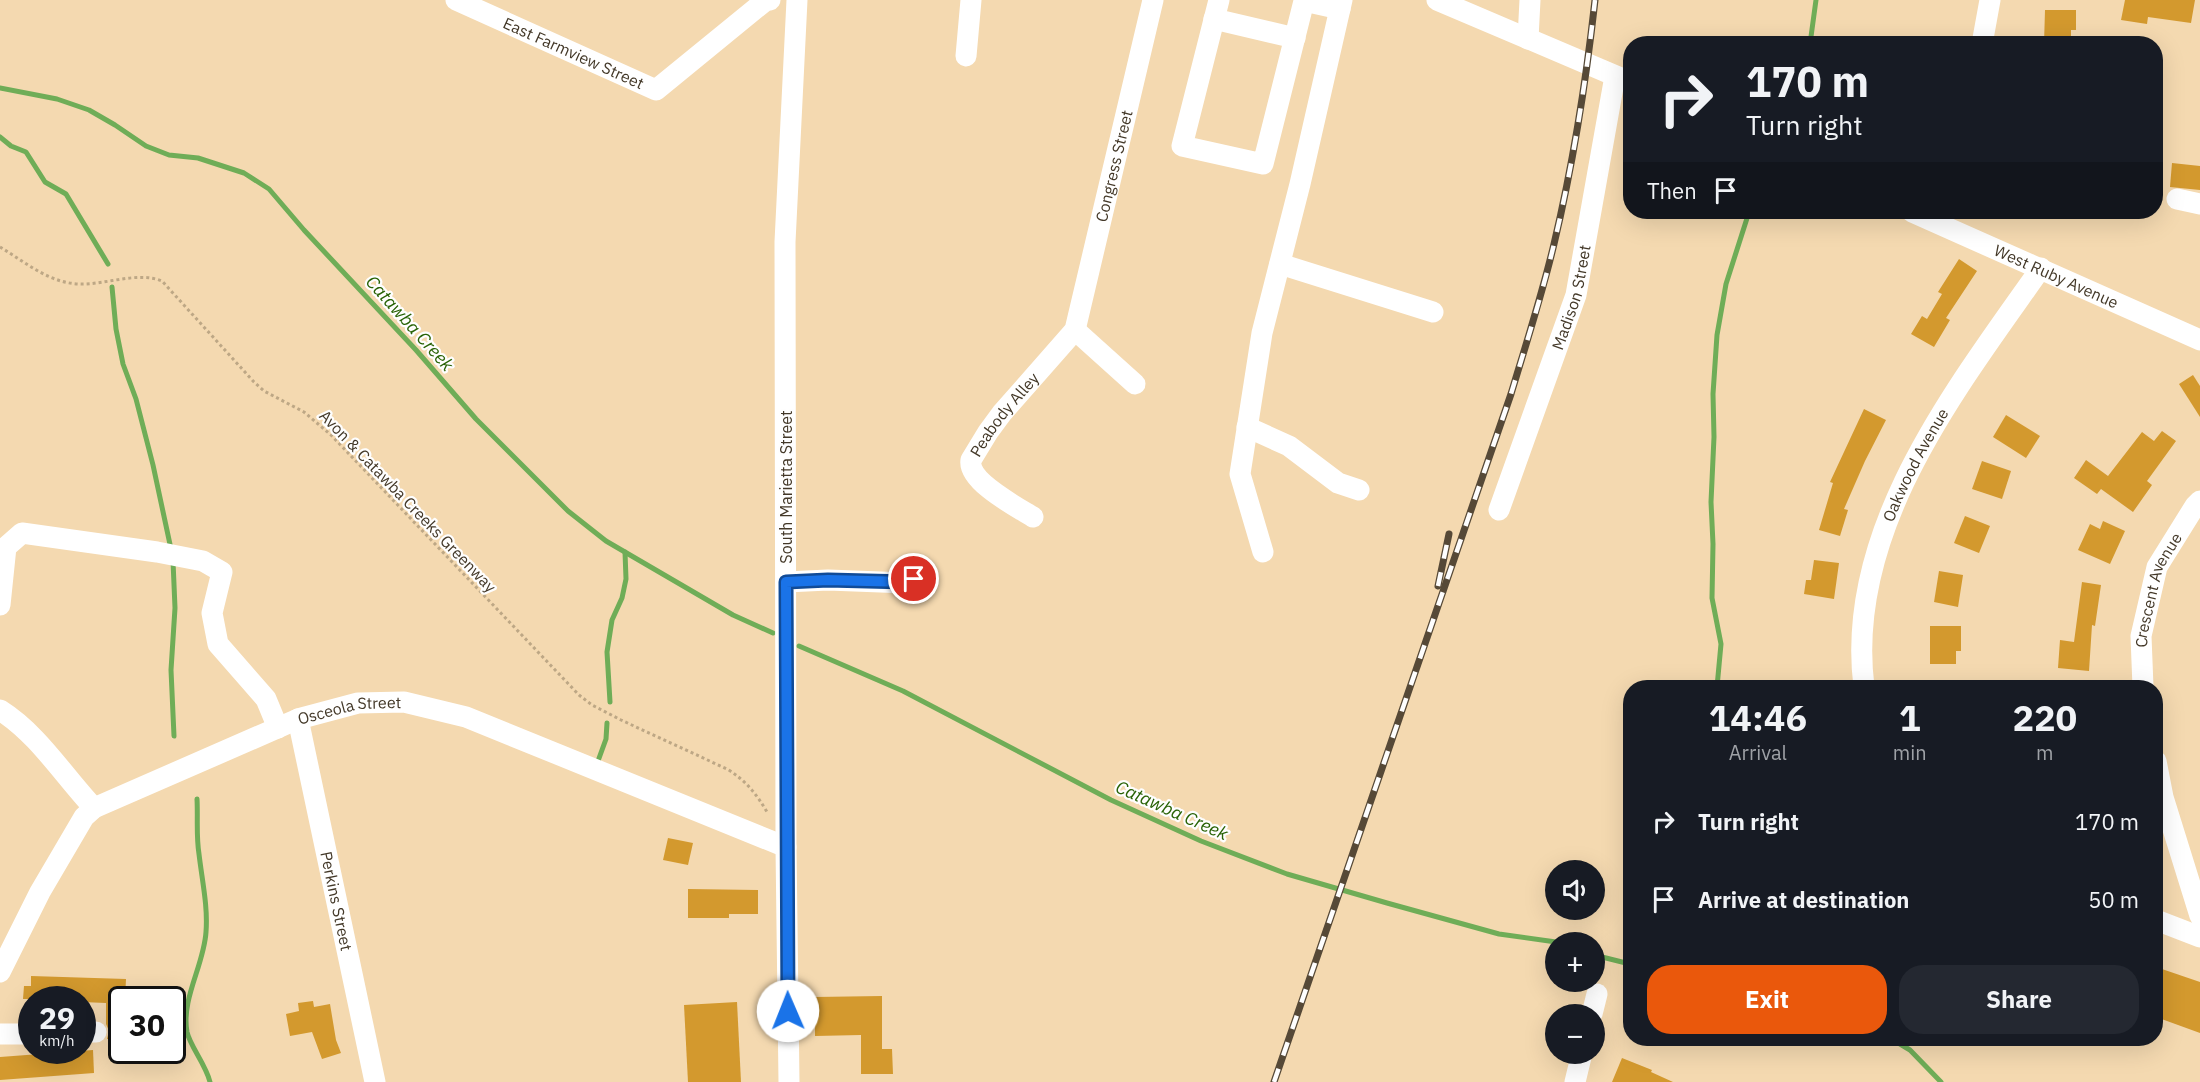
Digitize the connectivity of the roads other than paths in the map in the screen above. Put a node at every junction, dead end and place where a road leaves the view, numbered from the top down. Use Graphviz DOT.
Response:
graph roads {
  1 [pos="456,0"];
  2 [pos="770,0"];
  3 [pos="797,0"];
  4 [pos="971,0"];
  5 [pos="1153,0"];
  6 [pos="1437,0"];
  7 [pos="1530,0"];
  8 [pos="1990,0"];
  9 [pos="1341,5"];
  10 [pos="1217,10"];
  11 [pos="1983,36"];
  12 [pos="1294,39"];
  13 [pos="1528,39"];
  14 [pos="966,56"];
  15 [pos="1623,79"];
  16 [pos="2177,199"];
  17 [pos="2200,204"];
  18 [pos="1944,219"];
  19 [pos="1280,264"];
  20 [pos="2041,268"];
  21 [pos="1433,312"];
  22 [pos="1075,330"];
  23 [pos="2200,340"];
  24 [pos="1135,384"];
  25 [pos="1247,427"];
  26 [pos="1359,490"];
  27 [pos="2200,501"];
  28 [pos="1498,510"];
  29 [pos="1033,517"];
  30 [pos="1263,552"];
  31 [pos="917,567"];
  32 [pos="786,582"];
  33 [pos="0,605"];
  34 [pos="1863,680"];
  35 [pos="2143,680"];
  36 [pos="0,710"];
  37 [pos="298,719"];
  38 [pos="278,728"];
  39 [pos="2163,797"];
  40 [pos="94,808"];
  41 [pos="786,846"];
  42 [pos="2200,916"];
  43 [pos="2163,923"];
  44 [pos="2200,938"];
  45 [pos="0,972"];
  46 [pos="1579,1064"];
  47 [pos="375,1082"];
  48 [pos="789,1082"];
  49 [pos="1575,1082"];
  1 -- 2 [label="street, East Farmview Street"];
  3 -- 32 [label="street, South Marietta Street"];
  4 -- 14 [label="street"];
  5 -- 22 [label="street, Congress Street"];
  6 -- 13 [label="street"];
  7 -- 13 [label="street"];
  8 -- 11 [label="street"];
  9 -- 12 [label="street"];
  9 -- 19 [label="street"];
  10 -- 12 [label="street"];
  10 -- 12 [label="street"];
  13 -- 15 [label="street"];
  15 -- 28 [label="street, Madison Street"];
  16 -- 17 [label="street"];
  18 -- 20 [label="street, West Ruby Avenue"];
  19 -- 21 [label="street"];
  19 -- 25 [label="street"];
  20 -- 23 [label="street, West Ruby Avenue"];
  20 -- 34 [label="street, Oakwood Avenue"];
  22 -- 24 [label="street"];
  22 -- 29 [label="street, Peabody Alley"];
  25 -- 26 [label="street"];
  25 -- 30 [label="street"];
  27 -- 35 [label="street, Crescent Avenue"];
  31 -- 32 [label="street"];
  32 -- 41 [label="street, South Marietta Street"];
  33 -- 38 [label="street"];
  36 -- 40 [label="street"];
  37 -- 38 [label="street, Osceola Street"];
  37 -- 41 [label="street, Osceola Street"];
  37 -- 47 [label="street, Perkins Street"];
  38 -- 40 [label="street, Osceola Street"];
  39 -- 42 [label="street"];
  40 -- 45 [label="street, Osceola Street"];
  41 -- 48 [label="street, South Marietta Street"];
  43 -- 44 [label="street"];
  46 -- 49 [label="street"];
}
